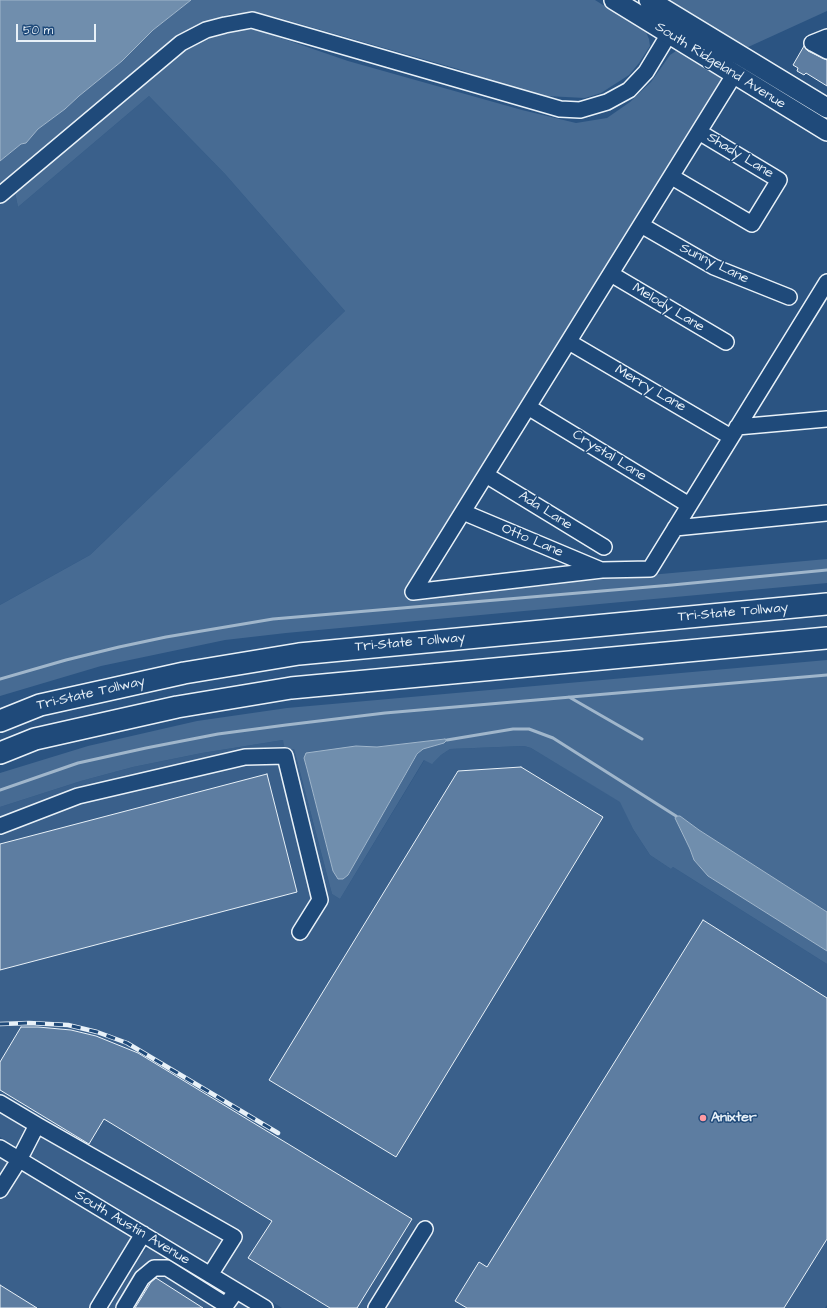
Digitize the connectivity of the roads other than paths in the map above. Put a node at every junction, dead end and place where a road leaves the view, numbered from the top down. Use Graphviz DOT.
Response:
graph roads {
  1 [pos="614,0"];
  2 [pos="649,0"];
  3 [pos="679,18"];
  4 [pos="669,35"];
  5 [pos="827,37"];
  6 [pos="827,52"];
  7 [pos="734,75"];
  8 [pos="827,108"];
  9 [pos="699,132"];
  10 [pos="827,132"];
  11 [pos="672,177"];
  12 [pos="0,195"];
  13 [pos="641,225"];
  14 [pos="611,274"];
  15 [pos="827,282"];
  16 [pos="789,297"];
  17 [pos="569,342"];
  18 [pos="726,342"];
  19 [pos="528,406"];
  20 [pos="827,419"];
  21 [pos="734,432"];
  22 [pos="486,475"];
  23 [pos="689,505"];
  24 [pos="463,512"];
  25 [pos="827,513"];
  26 [pos="675,528"];
  27 [pos="604,547"];
  28 [pos="602,570"];
  29 [pos="827,604"];
  30 [pos="827,638"];
  31 [pos="0,721"];
  32 [pos="0,753"];
  33 [pos="0,826"];
  34 [pos="300,932"];
  35 [pos="0,1103"];
  36 [pos="37,1125"];
  37 [pos="0,1148"];
  38 [pos="19,1160"];
  39 [pos="0,1190"];
  40 [pos="425,1229"];
  41 [pos="143,1234"];
  42 [pos="210,1275"];
  43 [pos="236,1290"];
  44 [pos="98,1308"];
  45 [pos="124,1308"];
  46 [pos="265,1308"];
  47 [pos="376,1308"];
  1 -- 4 [label="main road, South Ridgeland Avenue"];
  2 -- 3 [label="main road, South Ridgeland Avenue"];
  3 -- 4 [label="street"];
  3 -- 8 [label="main road, South Ridgeland Avenue"];
  4 -- 7 [label="main road, South Ridgeland Avenue"];
  4 -- 12 [label="street"];
  5 -- 6 [label="street"];
  7 -- 9 [label="street"];
  7 -- 10 [label="main road, South Ridgeland Avenue"];
  9 -- 11 [label="street"];
  9 -- 11 [label="street, Shady Lane"];
  11 -- 13 [label="street"];
  13 -- 14 [label="street"];
  13 -- 16 [label="street, Sunny Lane"];
  14 -- 17 [label="street"];
  14 -- 18 [label="street, Melody Lane"];
  15 -- 21 [label="street"];
  17 -- 19 [label="street"];
  17 -- 21 [label="street, Merry Lane"];
  19 -- 22 [label="street"];
  19 -- 23 [label="street, Crystal Lane"];
  20 -- 21 [label="street"];
  21 -- 23 [label="street"];
  22 -- 24 [label="street"];
  22 -- 27 [label="street, Ada Lane"];
  23 -- 26 [label="street"];
  24 -- 28 [label="street, Otto Lane"];
  24 -- 28 [label="street"];
  25 -- 26 [label="street"];
  26 -- 28 [label="street"];
  29 -- 31 [label="highway, Tri-State Tollway"];
  30 -- 32 [label="highway"];
  33 -- 34 [label="street"];
  35 -- 36 [label="street"];
  36 -- 38 [label="street"];
  36 -- 42 [label="street"];
  37 -- 38 [label="street, South Austin Avenue"];
  38 -- 39 [label="street"];
  38 -- 41 [label="street, South Austin Avenue"];
  40 -- 47 [label="street"];
  41 -- 42 [label="street, South Austin Avenue"];
  41 -- 44 [label="street"];
  42 -- 43 [label="street, South Austin Avenue"];
  43 -- 45 [label="street"];
  43 -- 46 [label="street, South Austin Avenue"];
}
